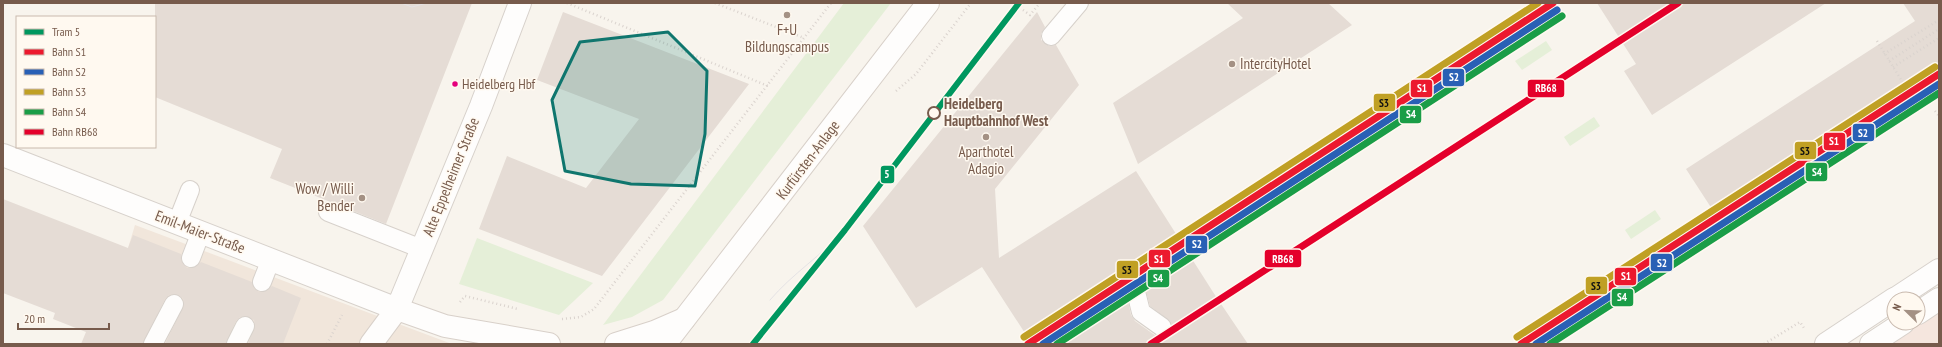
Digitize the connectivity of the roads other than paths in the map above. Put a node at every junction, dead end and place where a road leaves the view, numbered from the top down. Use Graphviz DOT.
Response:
graph roads {
  1 [pos="520,3"];
  2 [pos="928,3"];
  3 [pos="1079,3"];
  4 [pos="1051,36"];
  5 [pos="3,155"];
  6 [pos="190,190"];
  7 [pos="328,212"];
  8 [pos="177,223"];
  9 [pos="201,232"];
  10 [pos="422,249"];
  11 [pos="191,258"];
  12 [pos="271,259"];
  13 [pos="1939,270"];
  14 [pos="262,282"];
  15 [pos="1134,284"];
  16 [pos="1906,291"];
  17 [pos="1939,299"];
  18 [pos="174,304"];
  19 [pos="1886,304"];
  20 [pos="1926,308"];
  21 [pos="397,309"];
  22 [pos="688,316"];
  23 [pos="245,326"];
  24 [pos="1162,327"];
  25 [pos="1891,331"];
  26 [pos="542,343"];
  27 [pos="153,344"];
  28 [pos="236,344"];
  29 [pos="371,344"];
  30 [pos="616,344"];
  31 [pos="666,344"];
  32 [pos="1826,344"];
  33 [pos="1871,344"];
  1 -- 10 [label="street, Alte Eppelheimer Straße"];
  2 -- 22 [label="street, Kurfürsten-Anlage"];
  3 -- 4 [label="lane"];
  5 -- 8 [label="street, Emil-Maier-Straße"];
  6 -- 8 [label="lane"];
  7 -- 10 [label="lane"];
  8 -- 9 [label="street, Emil-Maier-Straße"];
  9 -- 11 [label="lane"];
  9 -- 12 [label="street, Emil-Maier-Straße"];
  10 -- 21 [label="street, Alte Eppelheimer Straße"];
  12 -- 14 [label="lane"];
  12 -- 21 [label="street, Emil-Maier-Straße"];
  13 -- 16 [label="street"];
  15 -- 24 [label="lane"];
  17 -- 20 [label="street"];
  18 -- 27 [label="lane"];
  19 -- 32 [label="street"];
  21 -- 26 [label="street"];
  21 -- 29 [label="street, Alte Eppelheimer Straße"];
  22 -- 30 [label="street, Kurfürsten-Anlage"];
  22 -- 31 [label="street, Kurfürsten-Anlage"];
  23 -- 28 [label="lane"];
  25 -- 33 [label="street"];
}
